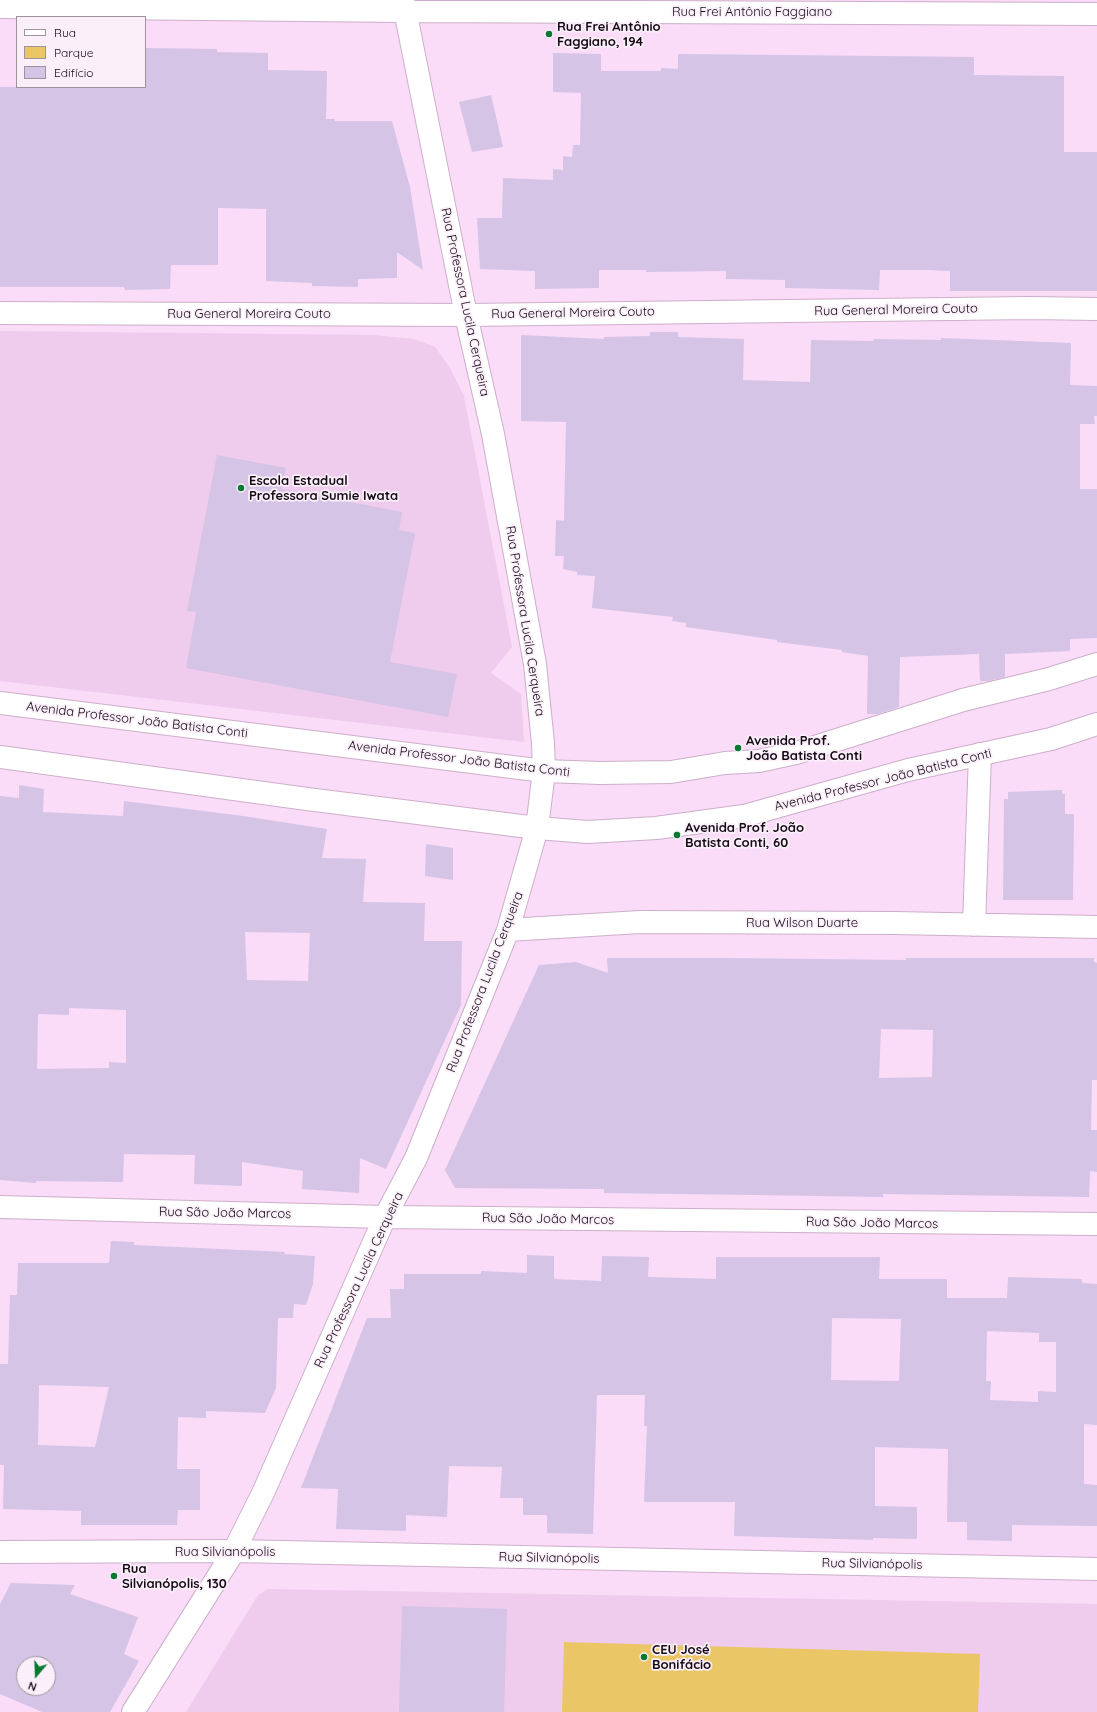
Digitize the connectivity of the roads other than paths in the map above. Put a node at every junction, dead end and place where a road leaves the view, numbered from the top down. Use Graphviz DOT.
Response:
graph roads {
  1 [pos="403,6"];
  2 [pos="0,7"];
  3 [pos="1097,14"];
  4 [pos="1097,310"];
  5 [pos="0,313"];
  6 [pos="466,315"];
  7 [pos="1097,664"];
  8 [pos="0,702"];
  9 [pos="1097,724"];
  10 [pos="980,754"];
  11 [pos="0,757"];
  12 [pos="544,771"];
  13 [pos="537,828"];
  14 [pos="974,925"];
  15 [pos="1097,927"];
  16 [pos="508,930"];
  17 [pos="0,1207"];
  18 [pos="385,1217"];
  19 [pos="1097,1224"];
  20 [pos="234,1551"];
  21 [pos="0,1552"];
  22 [pos="1097,1569"];
  23 [pos="133,1712"];
  1 -- 2 [label="street, Rua Frei Antônio Faggiano"];
  1 -- 3 [label="street, Rua Frei Antônio Faggiano"];
  1 -- 6 [label="street, Rua Professora Lucila Cerqueira"];
  4 -- 6 [label="street, Rua General Moreira Couto"];
  5 -- 6 [label="street, Rua General Moreira Couto"];
  6 -- 12 [label="street, Rua Professora Lucila Cerqueira"];
  7 -- 12 [label="street, Avenida Professor João Batista Conti"];
  8 -- 12 [label="street, Avenida Professor João Batista Conti"];
  9 -- 10 [label="street, Avenida Professor João Batista Conti"];
  10 -- 13 [label="street, Avenida Professor João Batista Conti"];
  10 -- 14 [label="street"];
  11 -- 13 [label="street, Avenida Professor João Batista Conti"];
  12 -- 13 [label="street, Rua Professora Lucila Cerqueira"];
  13 -- 16 [label="street, Rua Professora Lucila Cerqueira"];
  14 -- 15 [label="street, Rua Wilson Duarte"];
  14 -- 16 [label="street, Rua Wilson Duarte"];
  16 -- 18 [label="street, Rua Professora Lucila Cerqueira"];
  17 -- 18 [label="street, Rua São João Marcos"];
  18 -- 19 [label="street, Rua São João Marcos"];
  18 -- 20 [label="street, Rua Professora Lucila Cerqueira"];
  20 -- 21 [label="street, Rua Silvianópolis"];
  20 -- 22 [label="street, Rua Silvianópolis"];
  20 -- 23 [label="street, Rua Professora Lucila Cerqueira"];
}
